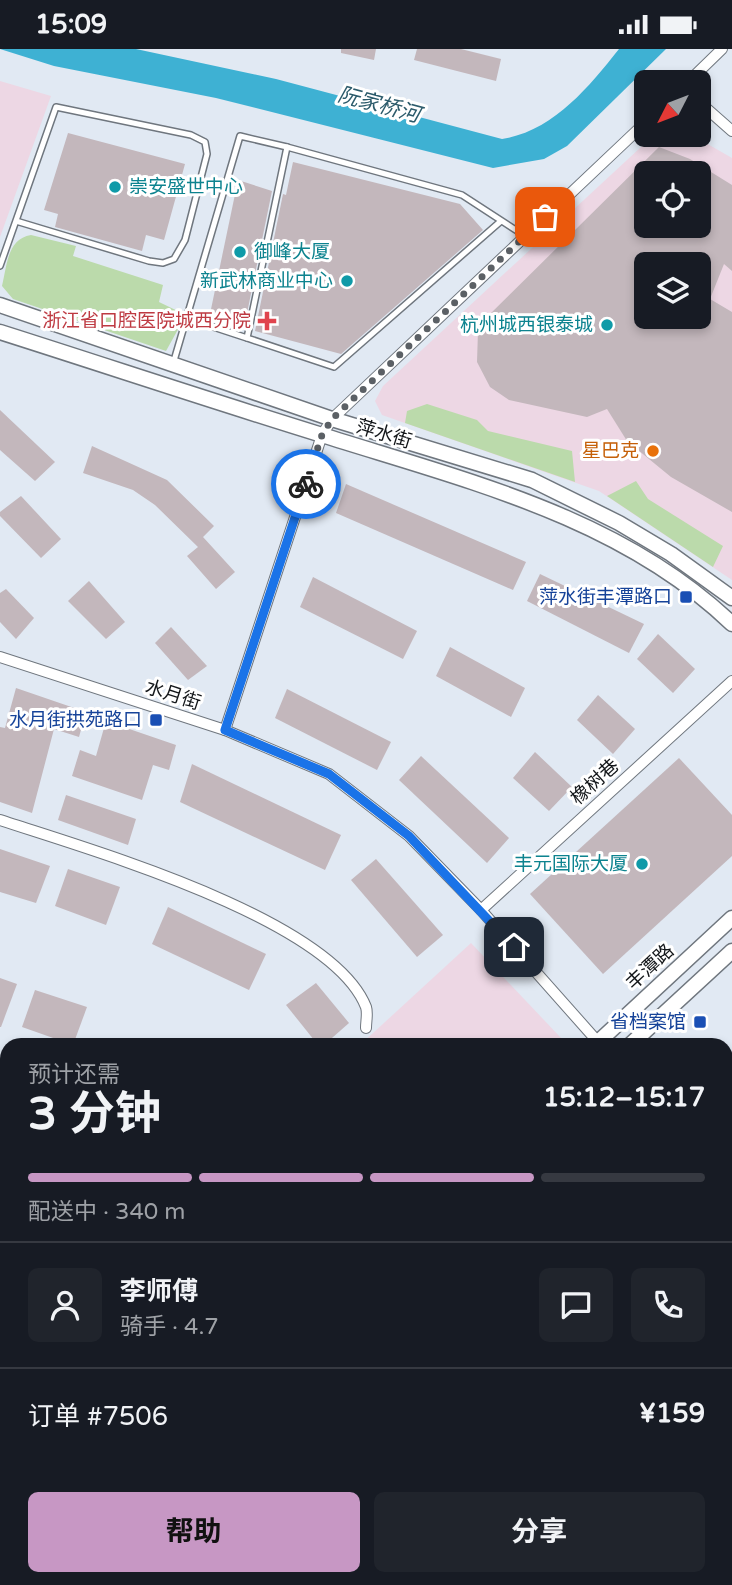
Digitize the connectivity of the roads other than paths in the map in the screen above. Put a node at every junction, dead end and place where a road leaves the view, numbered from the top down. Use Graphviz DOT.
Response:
graph roads {
  1 [pos="722,49"];
  2 [pos="700,70"];
  3 [pos="711,112"];
  4 [pos="732,131"];
  5 [pos="634,133"];
  6 [pos="287,147"];
  7 [pos="16,221"];
  8 [pos="501,221"];
  9 [pos="525,236"];
  10 [pos="0,266"];
  11 [pos="0,305"];
  12 [pos="186,318"];
  13 [pos="0,332"];
  14 [pos="247,338"];
  15 [pos="173,364"];
  16 [pos="332,419"];
  17 [pos="322,435"];
  18 [pos="732,598"];
  19 [pos="732,624"];
  20 [pos="0,657"];
  21 [pos="732,681"];
  22 [pos="225,730"];
  23 [pos="0,820"];
  24 [pos="481,910"];
  25 [pos="732,918"];
  26 [pos="732,951"];
  27 [pos="366,1028"];
  28 [pos="593,1038"];
  29 [pos="602,1038"];
  30 [pos="638,1038"];
  1 -- 2 [label="street"];
  3 -- 4 [label="street"];
  5 -- 9 [label="street"];
  6 -- 8 [label="lane"];
  6 -- 12 [label="lane"];
  6 -- 14 [label="lane"];
  7 -- 7 [label="lane"];
  7 -- 10 [label="lane"];
  8 -- 9 [label="lane"];
  8 -- 14 [label="lane"];
  9 -- 16 [label="street"];
  11 -- 16 [label="main road, 萍水街"];
  12 -- 14 [label="lane"];
  12 -- 15 [label="lane"];
  13 -- 17 [label="main road, 萍水街"];
  16 -- 17 [label="street"];
  16 -- 18 [label="main road, 萍水街"];
  17 -- 19 [label="main road, 萍水街"];
  17 -- 22 [label="street"];
  20 -- 22 [label="street, 水月街"];
  21 -- 24 [label="street, 橡树巷"];
  22 -- 24 [label="street, 水月街"];
  23 -- 27 [label="street"];
  24 -- 28 [label="street, 水月街"];
  25 -- 29 [label="main road, 丰潭路"];
  26 -- 30 [label="main road"];
}
